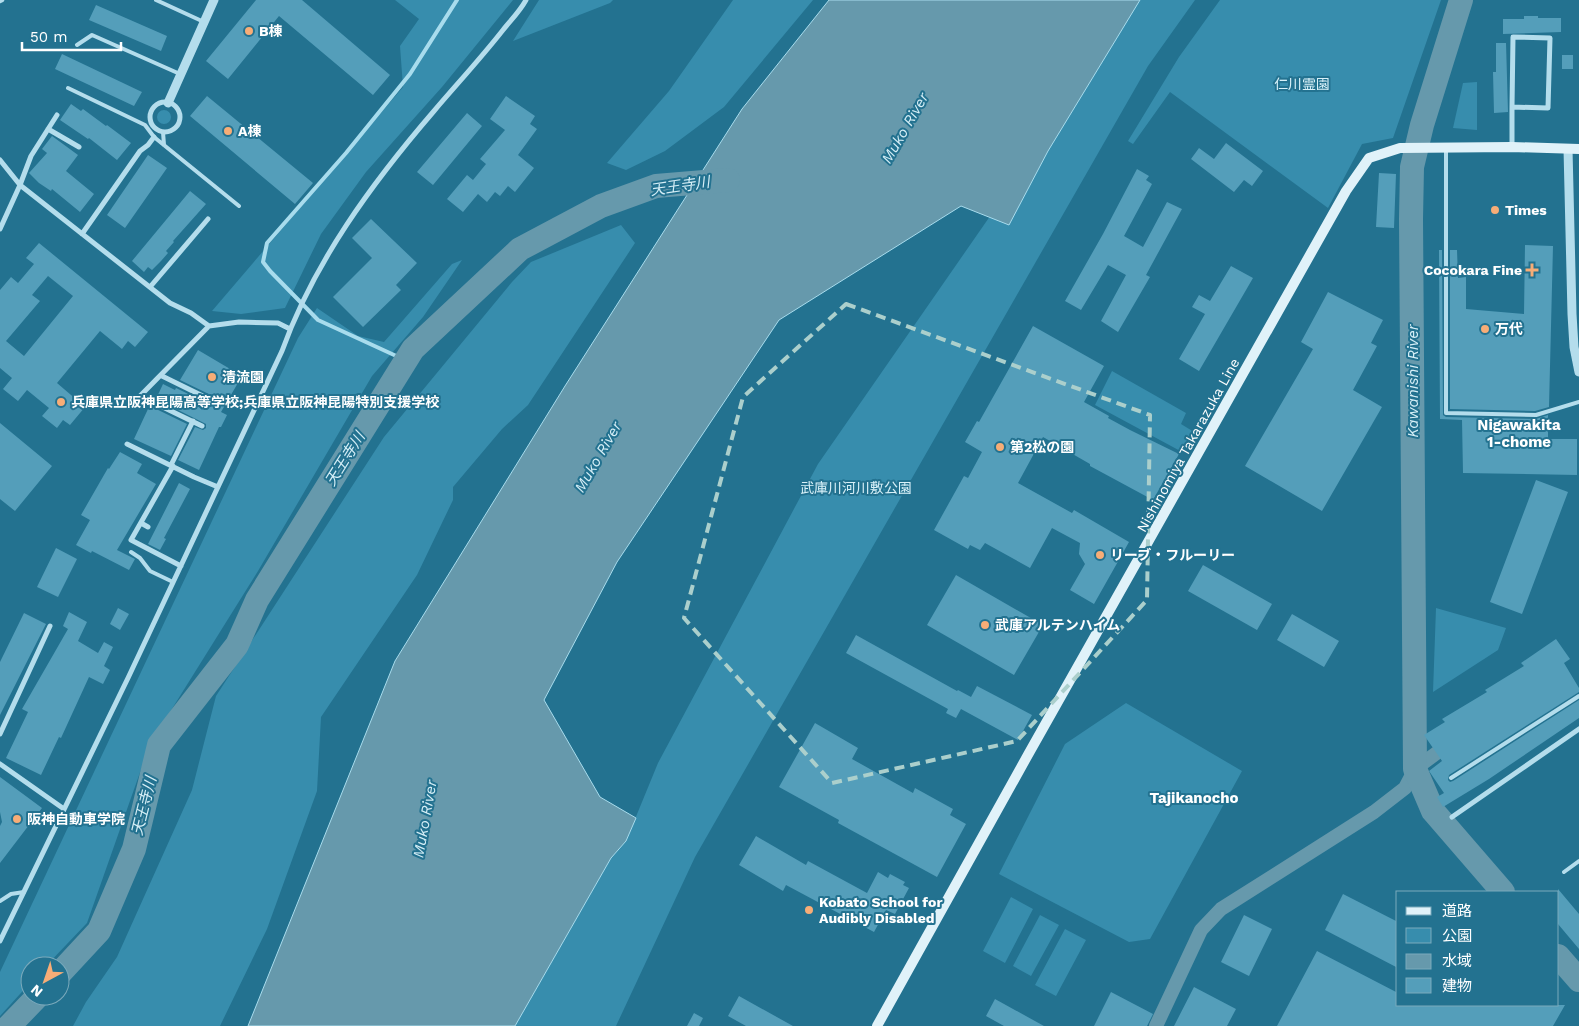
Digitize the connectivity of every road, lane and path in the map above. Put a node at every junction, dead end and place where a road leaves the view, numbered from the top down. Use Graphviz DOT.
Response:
graph roads {
  1 [pos="156,0"];
  2 [pos="214,0"];
  3 [pos="526,0"];
  4 [pos="204,22"];
  5 [pos="77,45"];
  6 [pos="180,74"];
  7 [pos="68,88"];
  8 [pos="168,103"];
  9 [pos="1512,107"];
  10 [pos="57,115"];
  11 [pos="48,129"];
  12 [pos="163,132"];
  13 [pos="154,137"];
  14 [pos="164,146"];
  15 [pos="80,147"];
  16 [pos="1512,147"];
  17 [pos="1446,148"];
  18 [pos="1574,149"];
  19 [pos="0,160"];
  20 [pos="20,185"];
  21 [pos="239,206"];
  22 [pos="208,218"];
  23 [pos="0,229"];
  24 [pos="82,234"];
  25 [pos="150,287"];
  26 [pos="209,326"];
  27 [pos="290,329"];
  28 [pos="1579,372"];
  29 [pos="162,376"];
  30 [pos="215,402"];
  31 [pos="1579,402"];
  32 [pos="193,422"];
  33 [pos="202,426"];
  34 [pos="127,444"];
  35 [pos="172,466"];
  36 [pos="218,487"];
  37 [pos="160,489"];
  38 [pos="168,492"];
  39 [pos="141,523"];
  40 [pos="148,527"];
  41 [pos="131,552"];
  42 [pos="181,566"];
  43 [pos="173,582"];
  44 [pos="50,626"];
  45 [pos="1579,696"];
  46 [pos="1579,729"];
  47 [pos="0,734"];
  48 [pos="0,764"];
  49 [pos="1451,778"];
  50 [pos="64,810"];
  51 [pos="1452,817"];
  52 [pos="1579,861"];
  53 [pos="1564,872"];
  54 [pos="24,892"];
  55 [pos="0,900"];
  56 [pos="0,941"];
  57 [pos="877,1026"];
  1 -- 4 [label="lane"];
  2 -- 4 [label="street"];
  3 -- 27 [label="street"];
  4 -- 6 [label="street"];
  5 -- 6 [label="lane"];
  6 -- 8 [label="street"];
  7 -- 13 [label="lane"];
  8 -- 12 [label="street"];
  8 -- 12 [label="street"];
  9 -- 9 [label="street"];
  9 -- 16 [label="street"];
  10 -- 11 [label="street"];
  11 -- 15 [label="street"];
  11 -- 20 [label="street"];
  12 -- 14 [label="lane"];
  13 -- 14 [label="lane"];
  13 -- 24 [label="street"];
  14 -- 21 [label="lane"];
  16 -- 17 [label="main road, Nishinomiya Takarazuka Line"];
  16 -- 18 [label="main road, Nishinomiya Takarazuka Line"];
  17 -- 31 [label="lane"];
  17 -- 57 [label="main road, Nishinomiya Takarazuka Line"];
  18 -- 28 [label="street"];
  19 -- 20 [label="street"];
  20 -- 23 [label="street"];
  20 -- 24 [label="street"];
  22 -- 25 [label="street"];
  24 -- 25 [label="street"];
  25 -- 26 [label="street"];
  26 -- 27 [label="street"];
  26 -- 29 [label="street"];
  27 -- 36 [label="street"];
  29 -- 30 [label="street"];
  29 -- 32 [label="street"];
  32 -- 33 [label="street"];
  32 -- 35 [label="street"];
  34 -- 35 [label="street"];
  35 -- 36 [label="street"];
  35 -- 37 [label="street"];
  36 -- 42 [label="street"];
  37 -- 38 [label="street"];
  37 -- 39 [label="street"];
  39 -- 40 [label="street"];
  39 -- 42 [label="street"];
  41 -- 43 [label="lane"];
  42 -- 43 [label="street"];
  43 -- 50 [label="street"];
  44 -- 47 [label="street"];
  45 -- 49 [label="lane"];
  46 -- 51 [label="street"];
  48 -- 50 [label="street"];
  50 -- 54 [label="street"];
  52 -- 53 [label="lane"];
  54 -- 55 [label="lane"];
  54 -- 56 [label="street"];
}
